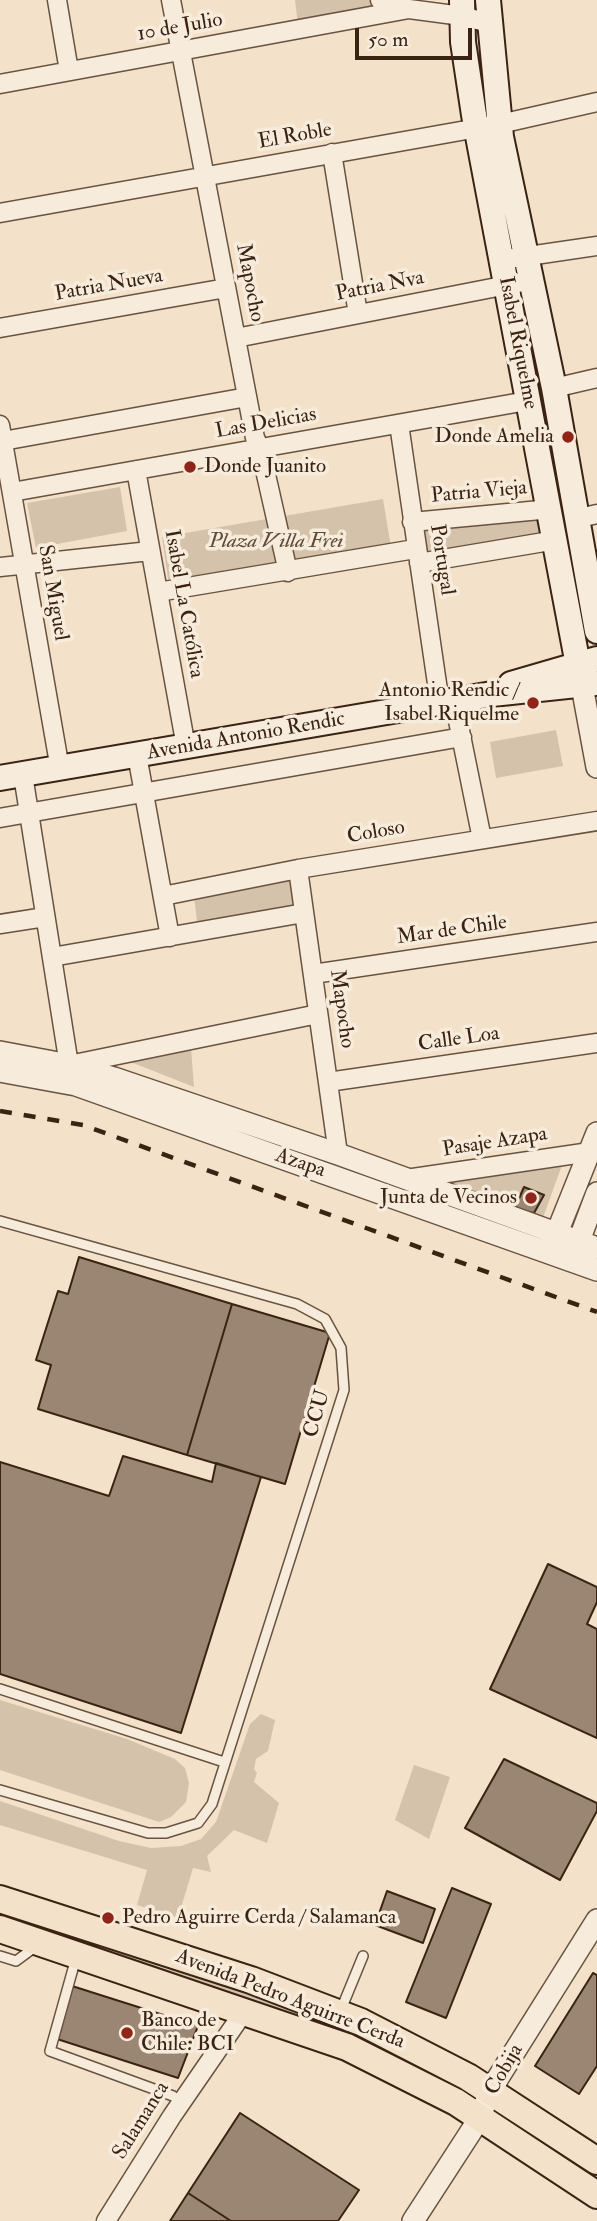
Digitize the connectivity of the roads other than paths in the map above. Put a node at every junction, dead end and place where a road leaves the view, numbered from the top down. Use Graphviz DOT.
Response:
graph roads {
  1 [pos="57,0"];
  2 [pos="171,0"];
  3 [pos="380,0"];
  4 [pos="462,8"];
  5 [pos="409,9"];
  6 [pos="488,12"];
  7 [pos="182,51"];
  8 [pos="69,71"];
  9 [pos="0,84"];
  10 [pos="597,102"];
  11 [pos="488,125"];
  12 [pos="332,153"];
  13 [pos="205,176"];
  14 [pos="0,213"];
  15 [pos="597,246"];
  16 [pos="501,260"];
  17 [pos="530,268"];
  18 [pos="507,286"];
  19 [pos="226,288"];
  20 [pos="358,314"];
  21 [pos="0,328"];
  22 [pos="236,338"];
  23 [pos="597,378"];
  24 [pos="554,388"];
  25 [pos="247,397"];
  26 [pos="527,401"];
  27 [pos="399,424"];
  28 [pos="1,433"];
  29 [pos="260,448"];
  30 [pos="136,470"];
  31 [pos="12,492"];
  32 [pos="551,509"];
  33 [pos="8,516"];
  34 [pos="586,516"];
  35 [pos="412,522"];
  36 [pos="556,540"];
  37 [pos="150,551"];
  38 [pos="417,556"];
  39 [pos="24,564"];
  40 [pos="0,566"];
  41 [pos="288,572"];
  42 [pos="158,592"];
  43 [pos="594,600"];
  44 [pos="597,631"];
  45 [pos="589,672"];
  46 [pos="447,702"];
  47 [pos="462,737"];
  48 [pos="186,747"];
  49 [pos="137,755"];
  50 [pos="597,767"];
  51 [pos="60,769"];
  52 [pos="11,777"];
  53 [pos="144,792"];
  54 [pos="29,812"];
  55 [pos="0,818"];
  56 [pos="597,821"];
  57 [pos="482,839"];
  58 [pos="298,869"];
  59 [pos="163,896"];
  60 [pos="304,913"];
  61 [pos="46,917"];
  62 [pos="0,924"];
  63 [pos="597,932"];
  64 [pos="170,937"];
  65 [pos="52,957"];
  66 [pos="313,974"];
  67 [pos="318,1014"];
  68 [pos="597,1043"];
  69 [pos="0,1052"];
  70 [pos="69,1065"];
  71 [pos="0,1071"];
  72 [pos="328,1082"];
  73 [pos="593,1142"];
  74 [pos="338,1154"];
  75 [pos="406,1179"];
  76 [pos="597,1193"];
  77 [pos="0,1221"];
  78 [pos="553,1242"];
  79 [pos="582,1250"];
  80 [pos="597,1270"];
  81 [pos="0,1689"];
  82 [pos="224,1762"];
  83 [pos="0,1790"];
  84 [pos="0,1899"];
  85 [pos="597,1920"];
  86 [pos="0,1929"];
  87 [pos="42,1942"];
  88 [pos="0,1956"];
  89 [pos="363,1956"];
  90 [pos="85,1961"];
  91 [pos="118,1981"];
  92 [pos="189,1993"];
  93 [pos="243,2013"];
  94 [pos="340,2014"];
  95 [pos="492,2091"];
  96 [pos="181,2102"];
  97 [pos="479,2116"];
  98 [pos="597,2161"];
  99 [pos="597,2195"];
  100 [pos="106,2221"];
  101 [pos="413,2221"];
  1 -- 8 [label="street"];
  2 -- 7 [label="street, Mapocho"];
  3 -- 5 [label="street"];
  4 -- 5 [label="street"];
  4 -- 6 [label="street"];
  4 -- 11 [label="main road, Isabel Riquelme"];
  5 -- 7 [label="street, 10 de Julio"];
  6 -- 11 [label="main road, Isabel Riquelme"];
  7 -- 8 [label="street, 10 de Julio"];
  7 -- 13 [label="street, Mapocho"];
  8 -- 9 [label="street, 10 de Julio"];
  10 -- 11 [label="street, El Roble"];
  11 -- 12 [label="street, El Roble"];
  11 -- 16 [label="main road, Isabel Riquelme"];
  11 -- 17 [label="main road, Isabel Riquelme"];
  12 -- 13 [label="street, El Roble"];
  12 -- 20 [label="street"];
  13 -- 14 [label="street, El Roble"];
  13 -- 19 [label="street, Mapocho"];
  15 -- 17 [label="street"];
  16 -- 17 [label="street"];
  16 -- 18 [label="main road, Isabel Riquelme"];
  17 -- 18 [label="street, Patria Nva"];
  17 -- 24 [label="main road, Isabel Riquelme"];
  18 -- 20 [label="street, Patria Nva"];
  18 -- 26 [label="main road, Isabel Riquelme"];
  19 -- 21 [label="street, Patria Nueva"];
  19 -- 22 [label="street, Mapocho"];
  20 -- 22 [label="street, Patria Nva"];
  22 -- 25 [label="street, Mapocho"];
  23 -- 24 [label="street"];
  24 -- 34 [label="main road, Isabel Riquelme"];
  25 -- 28 [label="street, Las Delicias"];
  25 -- 29 [label="street, Mapocho"];
  26 -- 27 [label="street, Las Delicias"];
  26 -- 32 [label="main road, Isabel Riquelme"];
  27 -- 29 [label="street, Las Delicias"];
  27 -- 35 [label="street, Portugal"];
  28 -- 31 [label="street, San Miguel"];
  29 -- 30 [label="street, Las Delicias"];
  29 -- 41 [label="street, Mapocho"];
  30 -- 31 [label="street, Las Delicias"];
  30 -- 37 [label="street, Isabel La Católica"];
  31 -- 33 [label="street, San Miguel"];
  32 -- 35 [label="street, Patria Vieja"];
  32 -- 36 [label="main road, Isabel Riquelme"];
  33 -- 39 [label="street, San Miguel"];
  34 -- 43 [label="main road, Isabel Riquelme"];
  35 -- 38 [label="street, Portugal"];
  36 -- 38 [label="street"];
  36 -- 45 [label="main road, Isabel Riquelme"];
  37 -- 39 [label="street"];
  37 -- 42 [label="street, Isabel La Católica"];
  38 -- 41 [label="street"];
  38 -- 46 [label="street, Portugal"];
  39 -- 40 [label="street"];
  39 -- 51 [label="street, San Miguel"];
  41 -- 42 [label="street"];
  42 -- 48 [label="street, Isabel La Católica"];
  43 -- 44 [label="main road, Isabel Riquelme"];
  45 -- 46 [label="main road, Avenida Antonio Rendic"];
  45 -- 50 [label="street, Isabel Riquelme"];
  46 -- 47 [label="street, Portugal"];
  46 -- 48 [label="main road, Avenida Antonio Rendic"];
  47 -- 53 [label="street, Avenida Antonio Rendic"];
  47 -- 57 [label="street, Portugal"];
  48 -- 49 [label="main road, Avenida Antonio Rendic"];
  49 -- 51 [label="main road, Avenida Antonio Rendic"];
  49 -- 53 [label="street"];
  51 -- 52 [label="main road, Avenida Antonio Rendic"];
  52 -- 54 [label="street"];
  53 -- 54 [label="street, Avenida Antonio Rendic"];
  53 -- 59 [label="street"];
  54 -- 55 [label="street, Avenida Antonio Rendic"];
  54 -- 61 [label="street"];
  56 -- 57 [label="street, Coloso"];
  57 -- 58 [label="street, Coloso"];
  58 -- 59 [label="street, Coloso"];
  58 -- 60 [label="street, Mapocho"];
  59 -- 64 [label="street"];
  60 -- 64 [label="street"];
  60 -- 66 [label="street, Mapocho"];
  61 -- 62 [label="street"];
  61 -- 65 [label="street"];
  63 -- 66 [label="street, Mar de Chile"];
  64 -- 65 [label="street"];
  65 -- 70 [label="street"];
  66 -- 67 [label="street, Mapocho"];
  67 -- 70 [label="street"];
  67 -- 72 [label="street, Mapocho"];
  68 -- 72 [label="street, Calle Loa"];
  69 -- 70 [label="street, Azapa"];
  70 -- 74 [label="street, Azapa"];
  71 -- 78 [label="street, Azapa"];
  72 -- 74 [label="street, Mapocho"];
  73 -- 75 [label="street, Pasaje Azapa"];
  73 -- 78 [label="street"];
  74 -- 75 [label="street, Azapa"];
  75 -- 78 [label="street, Azapa"];
  76 -- 79 [label="street"];
  77 -- 82 [label="lane, CCU"];
  78 -- 79 [label="street, Azapa"];
  79 -- 80 [label="street, Azapa"];
  81 -- 82 [label="lane"];
  82 -- 83 [label="lane, CCU"];
  84 -- 94 [label="main road, Avenida Pedro Aguirre Cerda"];
  85 -- 95 [label="street, Cobija"];
  86 -- 87 [label="main road, Avenida Pedro Aguirre Cerda"];
  87 -- 88 [label="lane"];
  87 -- 90 [label="main road, Avenida Pedro Aguirre Cerda"];
  89 -- 94 [label="lane"];
  90 -- 92 [label="main road, Avenida Pedro Aguirre Cerda"];
  90 -- 96 [label="lane"];
  91 -- 92 [label="lane"];
  92 -- 93 [label="main road, Avenida Pedro Aguirre Cerda"];
  93 -- 96 [label="street, Salamanca"];
  93 -- 97 [label="main road, Avenida Pedro Aguirre Cerda"];
  94 -- 95 [label="main road, Avenida Pedro Aguirre Cerda"];
  95 -- 97 [label="street, Cobija"];
  95 -- 98 [label="main road, Avenida Pedro Aguirre Cerda"];
  96 -- 100 [label="street, Salamanca"];
  97 -- 99 [label="main road, Avenida Pedro Aguirre Cerda"];
  97 -- 101 [label="street, Cobija"];
}
